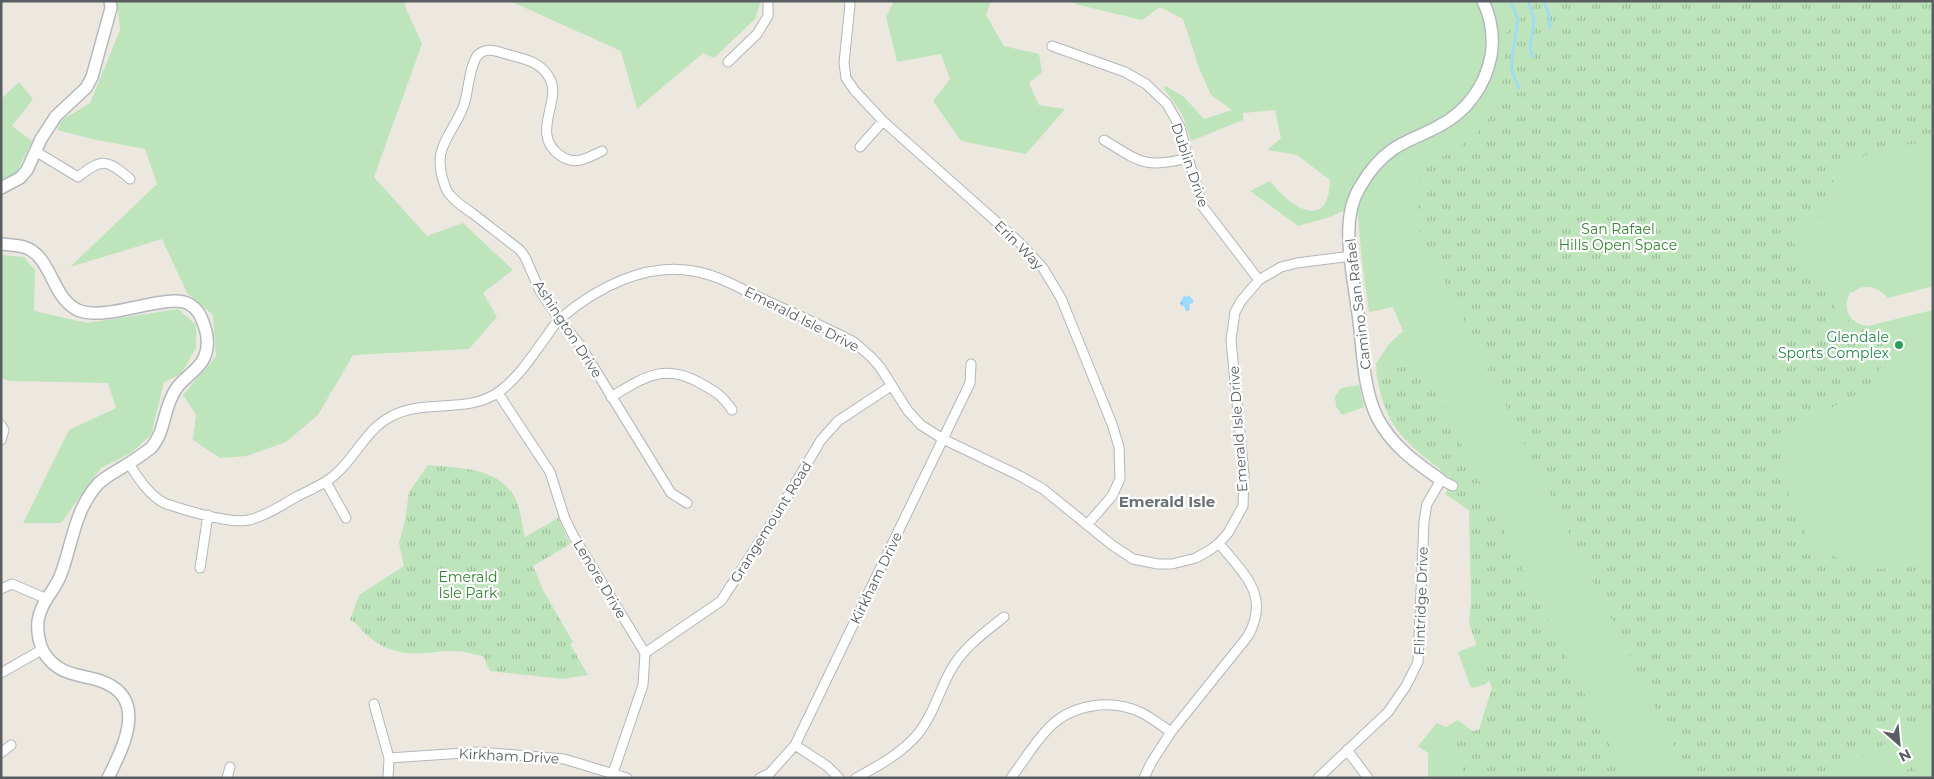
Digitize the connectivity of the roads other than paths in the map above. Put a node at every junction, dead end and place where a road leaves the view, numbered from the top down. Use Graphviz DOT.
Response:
graph roads {
  1 [pos="110,1"];
  2 [pos="768,1"];
  3 [pos="848,1"];
  4 [pos="1483,1"];
  5 [pos="1052,46"];
  6 [pos="728,62"];
  7 [pos="883,121"];
  8 [pos="1104,140"];
  9 [pos="860,147"];
  10 [pos="35,151"];
  11 [pos="602,151"];
  12 [pos="1188,158"];
  13 [pos="130,178"];
  14 [pos="1,188"];
  15 [pos="1,244"];
  16 [pos="1351,256"];
  17 [pos="1259,280"];
  18 [pos="559,319"];
  19 [pos="971,364"];
  20 [pos="891,386"];
  21 [pos="498,393"];
  22 [pos="611,396"];
  23 [pos="732,410"];
  24 [pos="1,425"];
  25 [pos="943,439"];
  26 [pos="1,440"];
  27 [pos="129,464"];
  28 [pos="1441,480"];
  29 [pos="326,482"];
  30 [pos="1453,486"];
  31 [pos="687,502"];
  32 [pos="208,515"];
  33 [pos="346,518"];
  34 [pos="1088,525"];
  35 [pos="1219,543"];
  36 [pos="200,568"];
  37 [pos="1,589"];
  38 [pos="47,598"];
  39 [pos="1004,617"];
  40 [pos="42,649"];
  41 [pos="645,653"];
  42 [pos="1,673"];
  43 [pos="374,704"];
  44 [pos="1171,732"];
  45 [pos="11,745"];
  46 [pos="795,745"];
  47 [pos="1347,750"];
  48 [pos="1,752"];
  49 [pos="389,758"];
  50 [pos="230,767"];
  51 [pos="613,773"];
  52 [pos="108,778"];
  53 [pos="227,778"];
  54 [pos="388,778"];
  55 [pos="627,778"];
  56 [pos="760,778"];
  57 [pos="839,778"];
  58 [pos="856,778"];
  59 [pos="1011,778"];
  60 [pos="1144,778"];
  61 [pos="1318,778"];
  62 [pos="1368,778"];
  1 -- 10 [label="main road"];
  2 -- 6 [label="street"];
  3 -- 7 [label="street, Erin Way"];
  4 -- 16 [label="main road, Camino San Rafael"];
  5 -- 12 [label="street, Dublin Drive"];
  7 -- 9 [label="street"];
  7 -- 34 [label="street, Erin Way"];
  8 -- 12 [label="street"];
  10 -- 13 [label="street"];
  10 -- 14 [label="main road"];
  11 -- 18 [label="street, Ashington Drive"];
  12 -- 17 [label="street, Dublin Drive"];
  15 -- 27 [label="main road"];
  16 -- 17 [label="street, Emerald Isle Drive"];
  16 -- 28 [label="main road, Camino San Rafael"];
  17 -- 35 [label="street, Emerald Isle Drive"];
  18 -- 20 [label="street, Emerald Isle Drive"];
  18 -- 21 [label="street, Emerald Isle Drive"];
  18 -- 22 [label="street, Ashington Drive"];
  19 -- 25 [label="street, Kirkham Drive"];
  20 -- 25 [label="street, Emerald Isle Drive"];
  20 -- 41 [label="street, Grangemount Road"];
  21 -- 29 [label="street, Emerald Isle Drive"];
  21 -- 41 [label="street, Lenore Drive"];
  22 -- 23 [label="street"];
  22 -- 31 [label="street, Ashington Drive"];
  24 -- 26 [label="street"];
  25 -- 34 [label="street, Emerald Isle Drive"];
  25 -- 46 [label="street, Kirkham Drive"];
  27 -- 32 [label="street, Emerald Isle Drive"];
  27 -- 38 [label="main road"];
  28 -- 30 [label="street, Camino San Rafael"];
  28 -- 47 [label="street, Flintridge Drive"];
  29 -- 32 [label="street, Emerald Isle Drive"];
  29 -- 33 [label="street"];
  32 -- 36 [label="street"];
  34 -- 35 [label="street, Emerald Isle Drive"];
  35 -- 44 [label="street"];
  37 -- 38 [label="street"];
  38 -- 40 [label="main road"];
  39 -- 58 [label="street"];
  40 -- 42 [label="street"];
  40 -- 52 [label="main road"];
  41 -- 51 [label="street"];
  43 -- 49 [label="street"];
  44 -- 59 [label="street"];
  44 -- 60 [label="street"];
  45 -- 48 [label="street"];
  46 -- 56 [label="street, Kirkham Drive"];
  46 -- 57 [label="street"];
  47 -- 61 [label="street, Flintridge Drive"];
  47 -- 62 [label="street"];
  49 -- 51 [label="street, Kirkham Drive"];
  49 -- 54 [label="street"];
  50 -- 53 [label="street"];
  51 -- 55 [label="street, Kirkham Drive"];
}
